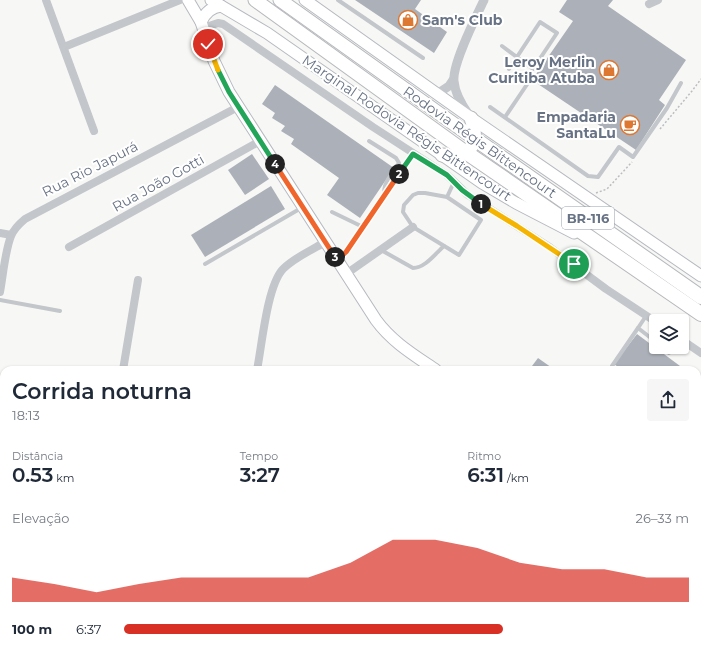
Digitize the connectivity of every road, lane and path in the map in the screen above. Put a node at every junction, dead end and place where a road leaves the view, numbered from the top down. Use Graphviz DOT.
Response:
graph roads {
  1 [pos="46,0"];
  2 [pos="180,0"];
  3 [pos="188,0"];
  4 [pos="255,0"];
  5 [pos="280,0"];
  6 [pos="305,0"];
  7 [pos="338,0"];
  8 [pos="484,0"];
  9 [pos="658,0"];
  10 [pos="216,3"];
  11 [pos="649,4"];
  12 [pos="202,25"];
  13 [pos="502,46"];
  14 [pos="64,47"];
  15 [pos="423,58"];
  16 [pos="517,58"];
  17 [pos="509,68"];
  18 [pos="453,80"];
  19 [pos="528,83"];
  20 [pos="681,83"];
  21 [pos="437,94"];
  22 [pos="238,107"];
  23 [pos="490,107"];
  24 [pos="505,117"];
  25 [pos="471,118"];
  26 [pos="94,131"];
  27 [pos="475,139"];
  28 [pos="260,141"];
  29 [pos="369,141"];
  30 [pos="466,153"];
  31 [pos="413,154"];
  32 [pos="442,156"];
  33 [pos="454,182"];
  34 [pos="385,194"];
  35 [pos="447,197"];
  36 [pos="302,207"];
  37 [pos="332,212"];
  38 [pos="363,227"];
  39 [pos="413,227"];
  40 [pos="0,233"];
  41 [pos="11,235"];
  42 [pos="325,242"];
  43 [pos="444,246"];
  44 [pos="69,247"];
  45 [pos="607,248"];
  46 [pos="380,250"];
  47 [pos="337,260"];
  48 [pos="205,264"];
  49 [pos="346,274"];
  50 [pos="701,276"];
  51 [pos="138,280"];
  52 [pos="0,292"];
  53 [pos="701,297"];
  54 [pos="0,300"];
  55 [pos="60,311"];
  56 [pos="701,314"];
  57 [pos="646,316"];
  58 [pos="649,318"];
  59 [pos="638,328"];
  60 [pos="649,337"];
  61 [pos="689,345"];
  62 [pos="701,353"];
  63 [pos="124,366"];
  64 [pos="258,366"];
  65 [pos="430,366"];
  66 [pos="612,366"];
  1 -- 14 [label="street"];
  2 -- 14 [label="street"];
  3 -- 12 [label="main road"];
  4 -- 30 [label="highway, Rodovia Régis Bittencourt / BR-116"];
  5 -- 27 [label="highway, Rodovia Régis Bittencourt / BR-116"];
  6 -- 21 [label="main road"];
  7 -- 15 [label="lane"];
  8 -- 18 [label="street"];
  9 -- 11 [label="street"];
  10 -- 12 [label="main road"];
  10 -- 32 [label="main road, Marginal Rodovia Régis Bittencourt"];
  12 -- 22 [label="main road"];
  12 -- 31 [label="street"];
  13 -- 16 [label="lane"];
  14 -- 26 [label="street"];
  16 -- 16 [label="lane"];
  16 -- 17 [label="lane"];
  18 -- 21 [label="street"];
  18 -- 25 [label="street"];
  19 -- 24 [label="lane"];
  20 -- 24 [label="lane"];
  21 -- 25 [label="main road"];
  22 -- 28 [label="main road"];
  22 -- 41 [label="street, Rua Rio Japurá"];
  23 -- 24 [label="lane"];
  25 -- 27 [label="highway"];
  25 -- 50 [label="main road"];
  27 -- 30 [label="highway"];
  27 -- 53 [label="highway, Rodovia Régis Bittencourt / BR-116"];
  28 -- 36 [label="main road"];
  28 -- 44 [label="street, Rua João Gotti"];
  29 -- 34 [label="lane"];
  30 -- 32 [label="highway"];
  30 -- 45 [label="highway, Rodovia Régis Bittencourt / BR-116"];
  31 -- 33 [label="street"];
  31 -- 34 [label="lane"];
  32 -- 45 [label="main road, Marginal Rodovia Régis Bittencourt"];
  33 -- 35 [label="lane"];
  33 -- 57 [label="street"];
  34 -- 38 [label="lane"];
  35 -- 39 [label="lane"];
  35 -- 43 [label="lane"];
  36 -- 42 [label="main road"];
  36 -- 48 [label="lane"];
  37 -- 38 [label="lane"];
  38 -- 47 [label="lane"];
  39 -- 43 [label="lane"];
  39 -- 46 [label="street"];
  40 -- 41 [label="street"];
  41 -- 52 [label="street, Rua Rio Japurá"];
  42 -- 47 [label="main road"];
  42 -- 64 [label="street"];
  43 -- 46 [label="lane"];
  45 -- 56 [label="highway, Rodovia Régis Bittencourt / BR-116"];
  46 -- 49 [label="street"];
  47 -- 49 [label="main road"];
  49 -- 65 [label="main road"];
  51 -- 63 [label="street"];
  54 -- 55 [label="lane"];
  57 -- 58 [label="street"];
  57 -- 59 [label="lane"];
  59 -- 60 [label="lane"];
  59 -- 66 [label="lane"];
  61 -- 62 [label="street"];
}
